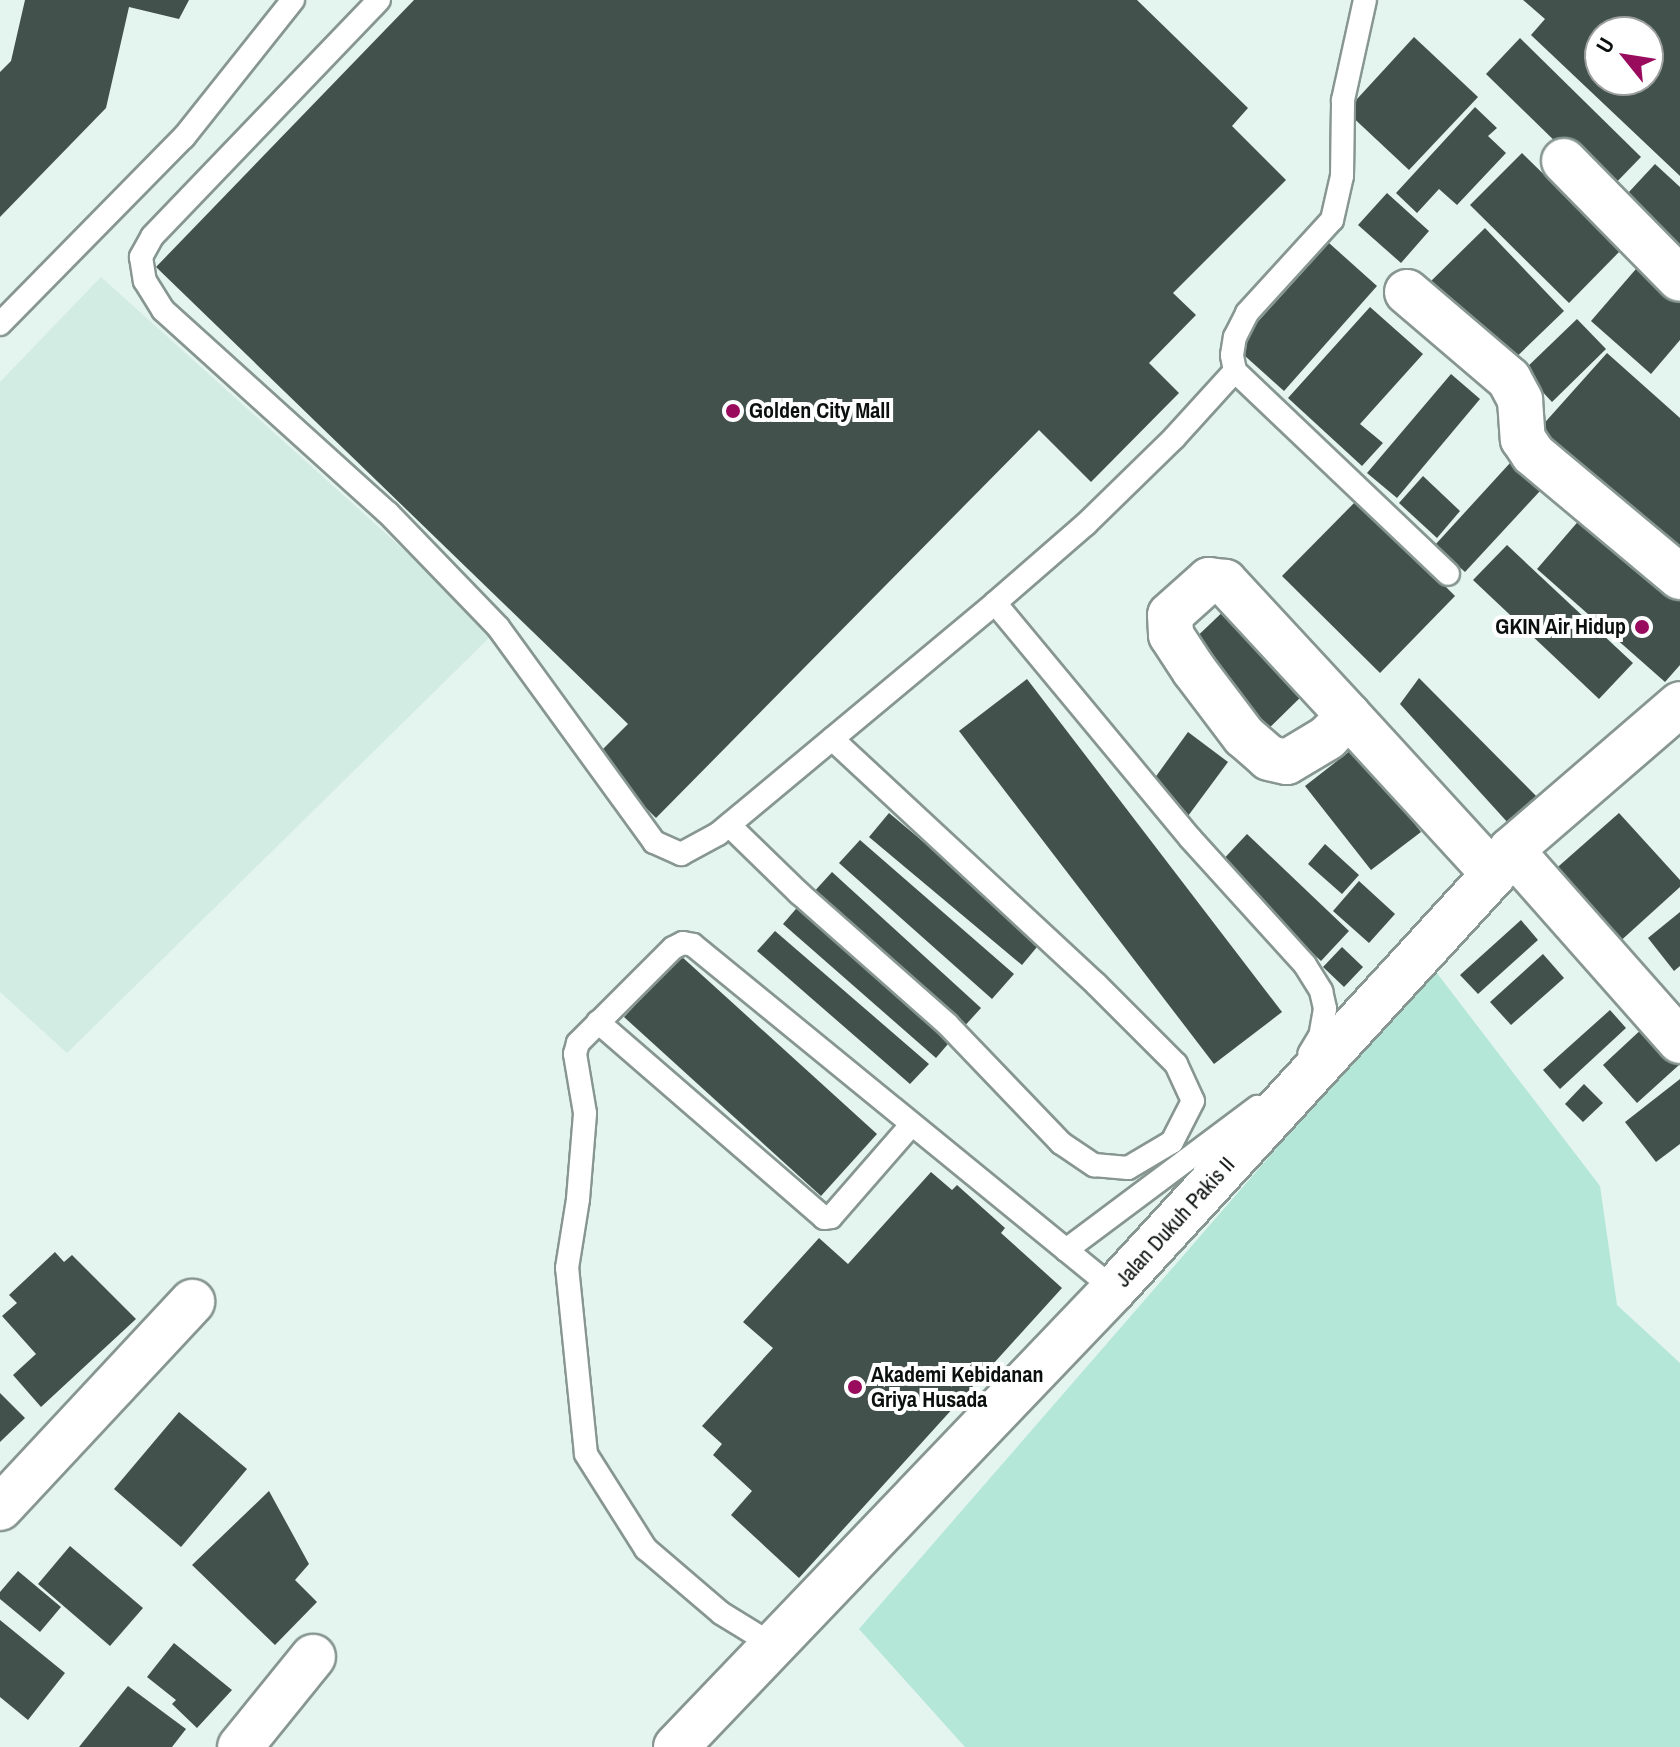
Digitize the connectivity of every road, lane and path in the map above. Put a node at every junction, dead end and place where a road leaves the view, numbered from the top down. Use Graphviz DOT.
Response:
graph roads {
  1 [pos="293,0"];
  2 [pos="379,0"];
  3 [pos="1365,0"];
  4 [pos="1564,161"];
  5 [pos="1680,279"];
  6 [pos="1407,292"];
  7 [pos="0,324"];
  8 [pos="1235,371"];
  9 [pos="1448,574"];
  10 [pos="1680,577"];
  11 [pos="995,603"];
  12 [pos="1680,704"];
  13 [pos="1349,716"];
  14 [pos="832,739"];
  15 [pos="729,825"];
  16 [pos="1503,862"];
  17 [pos="598,1022"];
  18 [pos="1680,1041"];
  19 [pos="912,1124"];
  20 [pos="1066,1250"];
  21 [pos="1114,1289"];
  22 [pos="192,1302"];
  23 [pos="0,1508"];
  24 [pos="773,1645"];
  25 [pos="313,1657"];
  26 [pos="240,1747"];
  27 [pos="676,1747"];
  1 -- 7 [label="lane"];
  2 -- 15 [label="lane"];
  3 -- 8 [label="lane"];
  4 -- 5 [label="street"];
  6 -- 10 [label="street"];
  8 -- 9 [label="lane"];
  8 -- 11 [label="lane"];
  11 -- 14 [label="lane"];
  11 -- 20 [label="lane"];
  12 -- 16 [label="street, Jalan Dukuh Pakis II"];
  13 -- 13 [label="street"];
  13 -- 16 [label="street"];
  14 -- 15 [label="lane"];
  14 -- 15 [label="lane"];
  16 -- 18 [label="street"];
  16 -- 21 [label="street, Jalan Dukuh Pakis II"];
  17 -- 19 [label="lane"];
  17 -- 19 [label="lane"];
  17 -- 24 [label="lane"];
  19 -- 20 [label="lane"];
  20 -- 21 [label="lane"];
  21 -- 24 [label="street, Jalan Dukuh Pakis II"];
  22 -- 23 [label="street"];
  24 -- 27 [label="street, Jalan Dukuh Pakis II"];
  25 -- 26 [label="street"];
}
